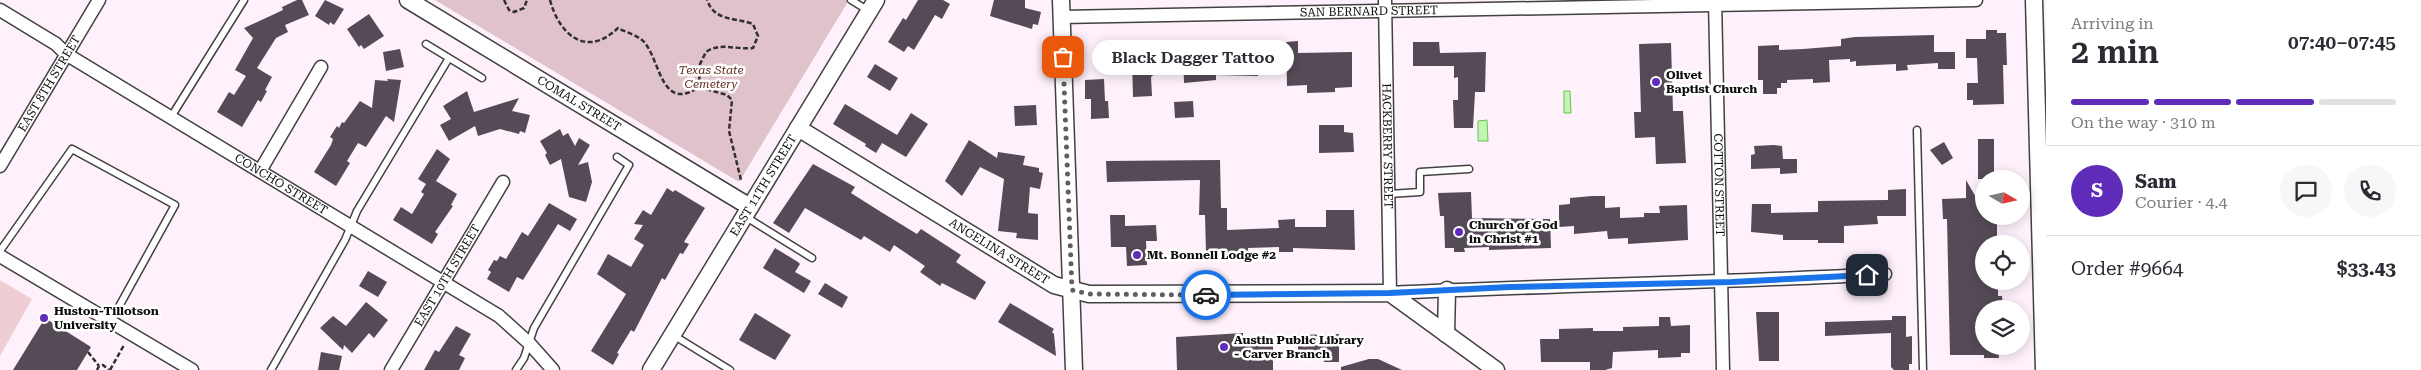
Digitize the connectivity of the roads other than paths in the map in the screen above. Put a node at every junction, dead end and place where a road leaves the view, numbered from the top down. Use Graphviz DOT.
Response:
graph roads {
  1 [pos="98,0"];
  2 [pos="244,0"];
  3 [pos="408,0"];
  4 [pos="851,0"];
  5 [pos="1061,0"];
  6 [pos="1976,0"];
  7 [pos="2034,0"];
  8 [pos="1715,3"];
  9 [pos="873,6"];
  10 [pos="1386,6"];
  11 [pos="0,10"];
  12 [pos="1061,18"];
  13 [pos="426,44"];
  14 [pos="66,54"];
  15 [pos="449,58"];
  16 [pos="321,67"];
  17 [pos="482,78"];
  18 [pos="171,117"];
  19 [pos="798,128"];
  20 [pos="1917,130"];
  21 [pos="617,157"];
  22 [pos="0,166"];
  23 [pos="1469,169"];
  24 [pos="260,171"];
  25 [pos="503,182"];
  26 [pos="1389,194"];
  27 [pos="748,211"];
  28 [pos="350,227"];
  29 [pos="0,251"];
  30 [pos="0,256"];
  31 [pos="812,258"];
  32 [pos="1885,274"];
  33 [pos="1722,282"];
  34 [pos="444,283"];
  35 [pos="1072,290"];
  36 [pos="1447,290"];
  37 [pos="1390,293"];
  38 [pos="2044,313"];
  39 [pos="111,321"];
  40 [pos="672,334"];
  41 [pos="1446,334"];
  42 [pos="529,343"];
  43 [pos="192,370"];
  44 [pos="271,370"];
  45 [pos="391,370"];
  46 [pos="516,370"];
  47 [pos="553,370"];
  48 [pos="651,370"];
  49 [pos="730,370"];
  50 [pos="1074,370"];
  51 [pos="1496,370"];
  52 [pos="1723,370"];
  53 [pos="1923,370"];
  54 [pos="2044,370"];
  1 -- 14 [label="street, EAST 8TH STREET"];
  2 -- 18 [label="lane"];
  3 -- 27 [label="street, COMAL STREET"];
  4 -- 9 [label="lane"];
  5 -- 12 [label="street"];
  6 -- 8 [label="street, SAN BERNARD STREET"];
  7 -- 38 [label="street"];
  8 -- 10 [label="street, SAN BERNARD STREET"];
  8 -- 33 [label="street, COTTON STREET"];
  9 -- 19 [label="street, EAST 11TH STREET"];
  10 -- 12 [label="street, SAN BERNARD STREET"];
  10 -- 26 [label="street, HACKBERRY STREET"];
  11 -- 14 [label="street, CONCHO STREET"];
  12 -- 35 [label="street"];
  13 -- 15 [label="lane"];
  14 -- 18 [label="street, CONCHO STREET"];
  14 -- 22 [label="street, EAST 8TH STREET"];
  15 -- 17 [label="lane"];
  15 -- 28 [label="lane"];
  16 -- 24 [label="street"];
  18 -- 24 [label="street, CONCHO STREET"];
  19 -- 27 [label="street, EAST 11TH STREET"];
  19 -- 35 [label="street, ANGELINA STREET"];
  20 -- 53 [label="lane"];
  21 -- 42 [label="lane"];
  23 -- 26 [label="lane"];
  24 -- 28 [label="street, CONCHO STREET"];
  25 -- 34 [label="street, EAST 10TH STREET"];
  26 -- 37 [label="street, HACKBERRY STREET"];
  27 -- 31 [label="lane"];
  27 -- 40 [label="street, EAST 11TH STREET"];
  28 -- 34 [label="street, CONCHO STREET"];
  28 -- 44 [label="lane"];
  29 -- 39 [label="lane"];
  30 -- 39 [label="street"];
  32 -- 33 [label="street, ANGELINA STREET"];
  33 -- 36 [label="street, ANGELINA STREET"];
  33 -- 52 [label="street, COTTON STREET"];
  34 -- 42 [label="street, CONCHO STREET"];
  34 -- 45 [label="street, EAST 10TH STREET"];
  35 -- 37 [label="street, ANGELINA STREET"];
  35 -- 50 [label="street"];
  36 -- 37 [label="street, ANGELINA STREET"];
  36 -- 41 [label="street"];
  37 -- 41 [label="street"];
  38 -- 54 [label="street"];
  39 -- 43 [label="street"];
  40 -- 48 [label="street, EAST 11TH STREET"];
  40 -- 49 [label="lane"];
  41 -- 51 [label="street"];
  42 -- 46 [label="lane"];
  42 -- 47 [label="street, CONCHO STREET"];
}
